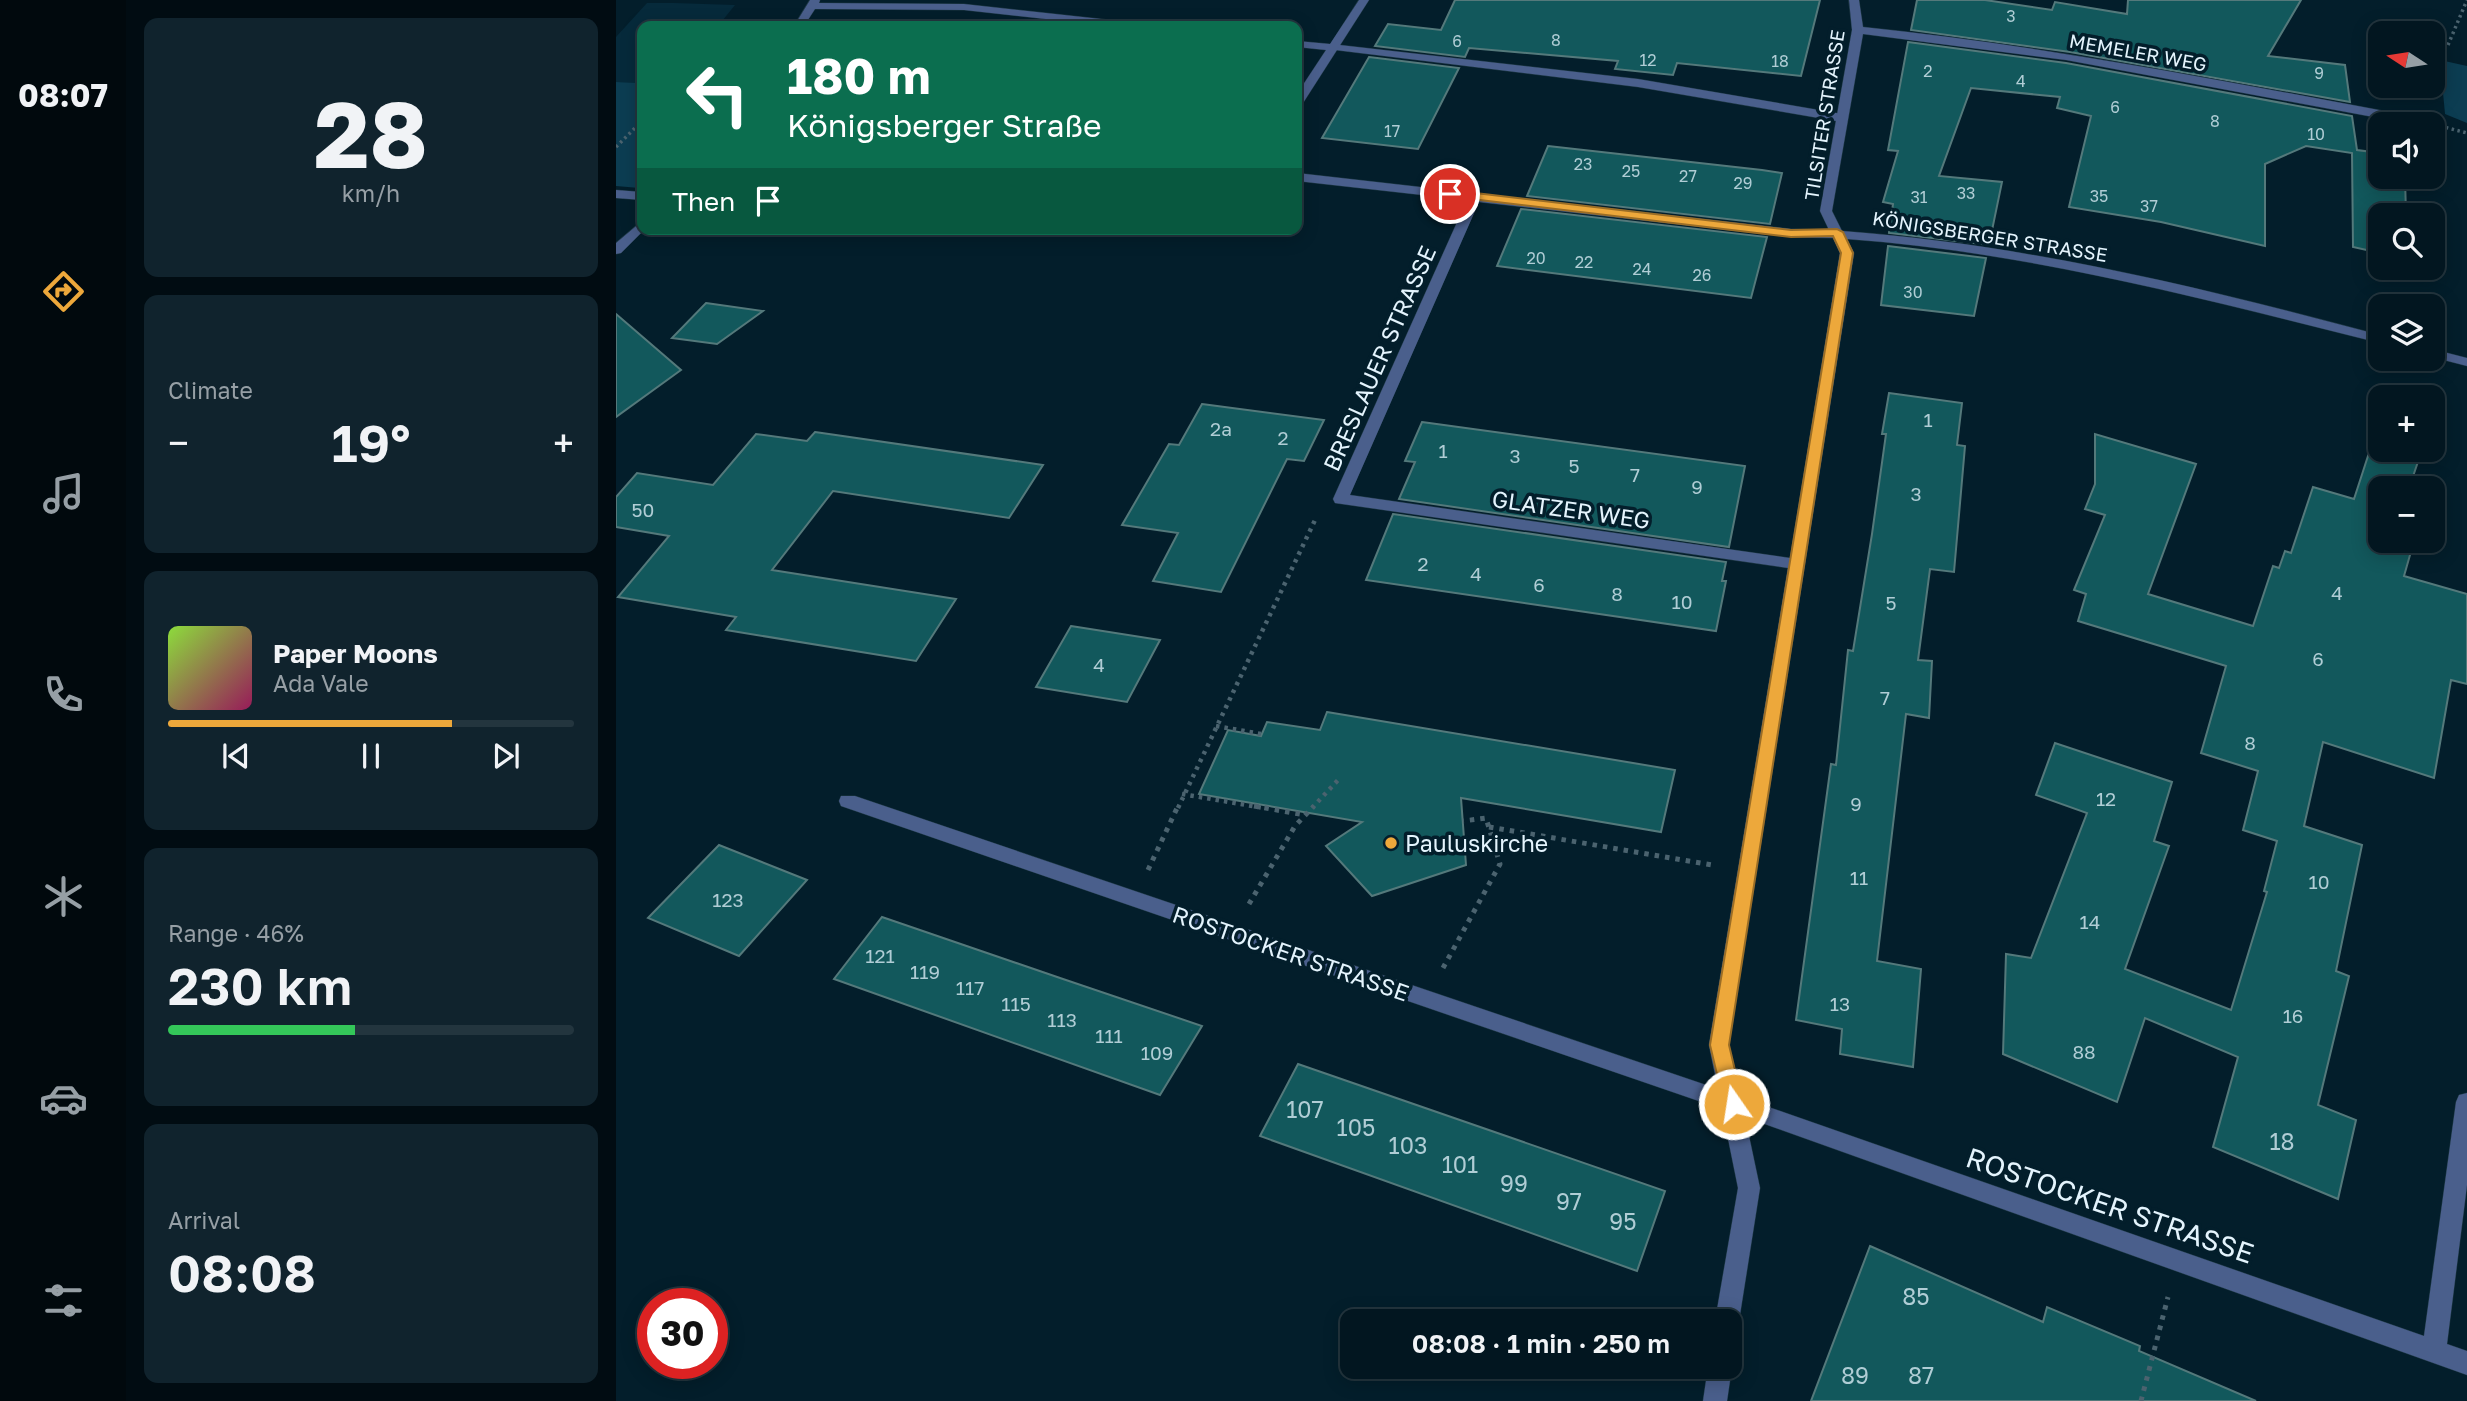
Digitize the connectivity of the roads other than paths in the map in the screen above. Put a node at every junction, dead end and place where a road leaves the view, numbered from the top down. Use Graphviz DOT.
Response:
graph roads {
  1 [pos="1364,0"];
  2 [pos="1854,0"];
  3 [pos="813,3"];
  4 [pos="802,21"];
  5 [pos="1092,21"];
  6 [pos="1858,30"];
  7 [pos="1302,44"];
  8 [pos="1331,47"];
  9 [pos="1302,95"];
  10 [pos="2369,112"];
  11 [pos="1842,118"];
  12 [pos="1302,178"];
  13 [pos="616,194"];
  14 [pos="637,196"];
  15 [pos="1475,197"];
  16 [pos="637,230"];
  17 [pos="1837,232"];
  18 [pos="616,250"];
  19 [pos="2368,336"];
  20 [pos="2445,356"];
  21 [pos="2467,362"];
  22 [pos="1341,499"];
  23 [pos="1796,564"];
  24 [pos="848,801"];
  25 [pos="2467,1102"];
  26 [pos="1734,1104"];
  27 [pos="1729,1309"];
  28 [pos="2434,1350"];
  29 [pos="2467,1363"];
  30 [pos="1718,1379"];
  31 [pos="1715,1401"];
  1 -- 8 [label="street"];
  2 -- 6 [label="street, TILSITER STRASSE"];
  3 -- 4 [label="street"];
  3 -- 5 [label="street"];
  6 -- 10 [label="street, MEMELER WEG"];
  6 -- 11 [label="street, TILSITER STRASSE"];
  7 -- 8 [label="street"];
  8 -- 9 [label="street"];
  8 -- 11 [label="street"];
  11 -- 17 [label="street, TILSITER STRASSE"];
  12 -- 15 [label="street, KÖNIGSBERGER STRASSE"];
  13 -- 14 [label="street"];
  15 -- 17 [label="street, KÖNIGSBERGER STRASSE"];
  15 -- 22 [label="street, BRESLAUER STRASSE"];
  16 -- 18 [label="street"];
  17 -- 19 [label="street, KÖNIGSBERGER STRASSE"];
  17 -- 23 [label="street, TILSITER STRASSE"];
  20 -- 21 [label="street"];
  22 -- 23 [label="street, GLATZER WEG"];
  23 -- 26 [label="street, TILSITER STRASSE"];
  24 -- 26 [label="street, ROSTOCKER STRASSE"];
  25 -- 28 [label="street"];
  26 -- 27 [label="street"];
  26 -- 28 [label="street, ROSTOCKER STRASSE"];
  28 -- 29 [label="street, ROSTOCKER STRASSE"];
  30 -- 31 [label="street"];
}
